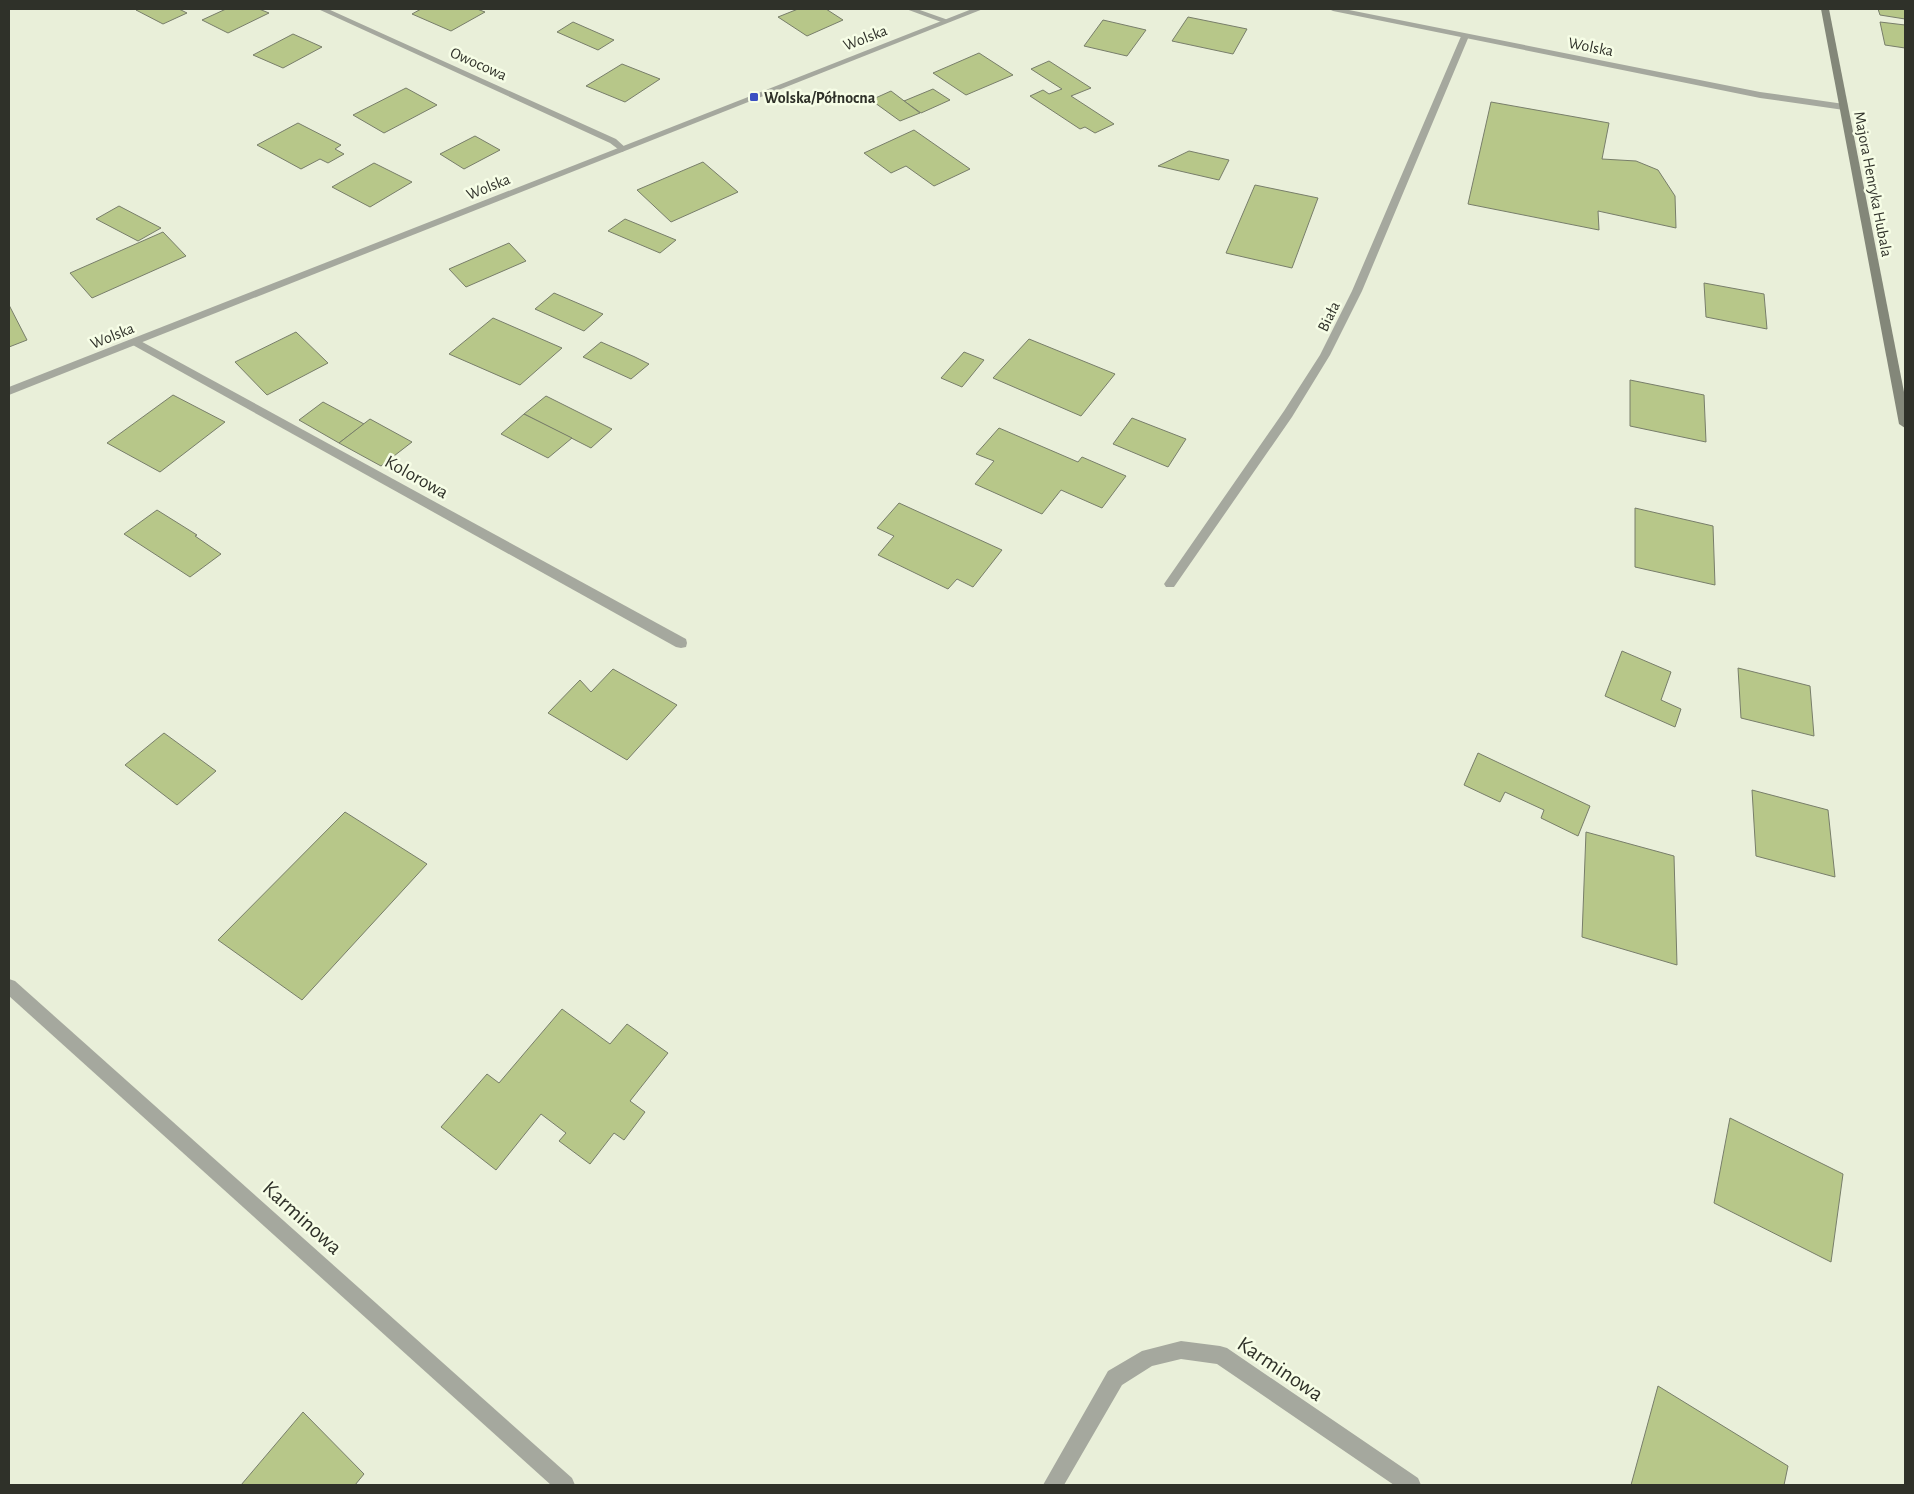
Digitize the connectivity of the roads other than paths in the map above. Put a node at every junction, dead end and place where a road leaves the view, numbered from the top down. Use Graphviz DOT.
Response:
graph roads {
  1 [pos="322,9"];
  2 [pos="910,9"];
  3 [pos="979,9"];
  4 [pos="1333,9"];
  5 [pos="1824,9"];
  6 [pos="947,21"];
  7 [pos="1465,36"];
  8 [pos="1844,106"];
  9 [pos="622,149"];
  10 [pos="136,342"];
  11 [pos="9,391"];
  12 [pos="1905,424"];
  13 [pos="1170,584"];
  14 [pos="681,643"];
  15 [pos="9,986"];
  16 [pos="565,1485"];
  17 [pos="1053,1485"];
  18 [pos="1411,1485"];
  1 -- 9 [label="street, Owocowa"];
  2 -- 6 [label="street"];
  3 -- 6 [label="street, Wolska"];
  4 -- 7 [label="street, Wolska"];
  5 -- 8 [label="main road, Majora Henryka Hubala"];
  6 -- 9 [label="street, Wolska"];
  7 -- 8 [label="street, Wolska"];
  7 -- 13 [label="street, Biała"];
  8 -- 12 [label="main road, Majora Henryka Hubala"];
  9 -- 10 [label="street, Wolska"];
  10 -- 11 [label="street, Wolska"];
  10 -- 14 [label="street, Kolorowa"];
  15 -- 16 [label="street, Karminowa"];
  17 -- 18 [label="street, Karminowa"];
}
